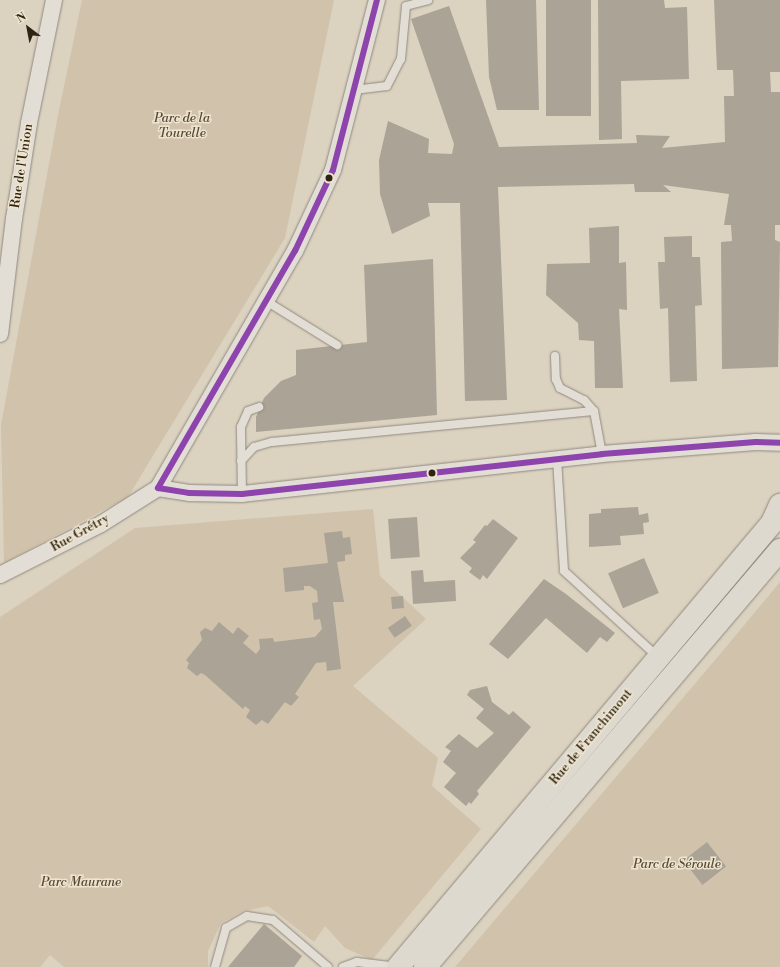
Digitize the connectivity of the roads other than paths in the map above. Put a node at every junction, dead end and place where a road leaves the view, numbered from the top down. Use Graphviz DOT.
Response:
graph roads {
  1 [pos="54,0"];
  2 [pos="377,0"];
  3 [pos="428,0"];
  4 [pos="354,90"];
  5 [pos="266,301"];
  6 [pos="0,332"];
  7 [pos="337,345"];
  8 [pos="555,356"];
  9 [pos="259,407"];
  10 [pos="594,411"];
  11 [pos="780,443"];
  12 [pos="602,454"];
  13 [pos="557,459"];
  14 [pos="241,461"];
  15 [pos="158,488"];
  16 [pos="242,494"];
  17 [pos="780,505"];
  18 [pos="780,550"];
  19 [pos="0,575"];
  20 [pos="659,658"];
  21 [pos="215,967"];
  22 [pos="328,967"];
  23 [pos="342,967"];
  24 [pos="398,967"];
  25 [pos="425,967"];
  1 -- 6 [label="street, Rue de l'Union"];
  2 -- 4 [label="street"];
  3 -- 4 [label="lane"];
  4 -- 5 [label="street"];
  5 -- 7 [label="lane"];
  5 -- 15 [label="street"];
  8 -- 10 [label="lane"];
  9 -- 14 [label="lane"];
  10 -- 12 [label="lane"];
  10 -- 14 [label="lane"];
  11 -- 12 [label="street"];
  12 -- 13 [label="street"];
  13 -- 16 [label="street"];
  13 -- 20 [label="lane"];
  14 -- 16 [label="lane"];
  15 -- 16 [label="street"];
  15 -- 19 [label="street, Rue Grétry"];
  17 -- 20 [label="highway, Rue de Franchimont"];
  18 -- 25 [label="highway, Rue de Franchimont"];
  20 -- 24 [label="highway, Rue de Franchimont"];
  21 -- 22 [label="lane"];
  23 -- 24 [label="lane"];
}
